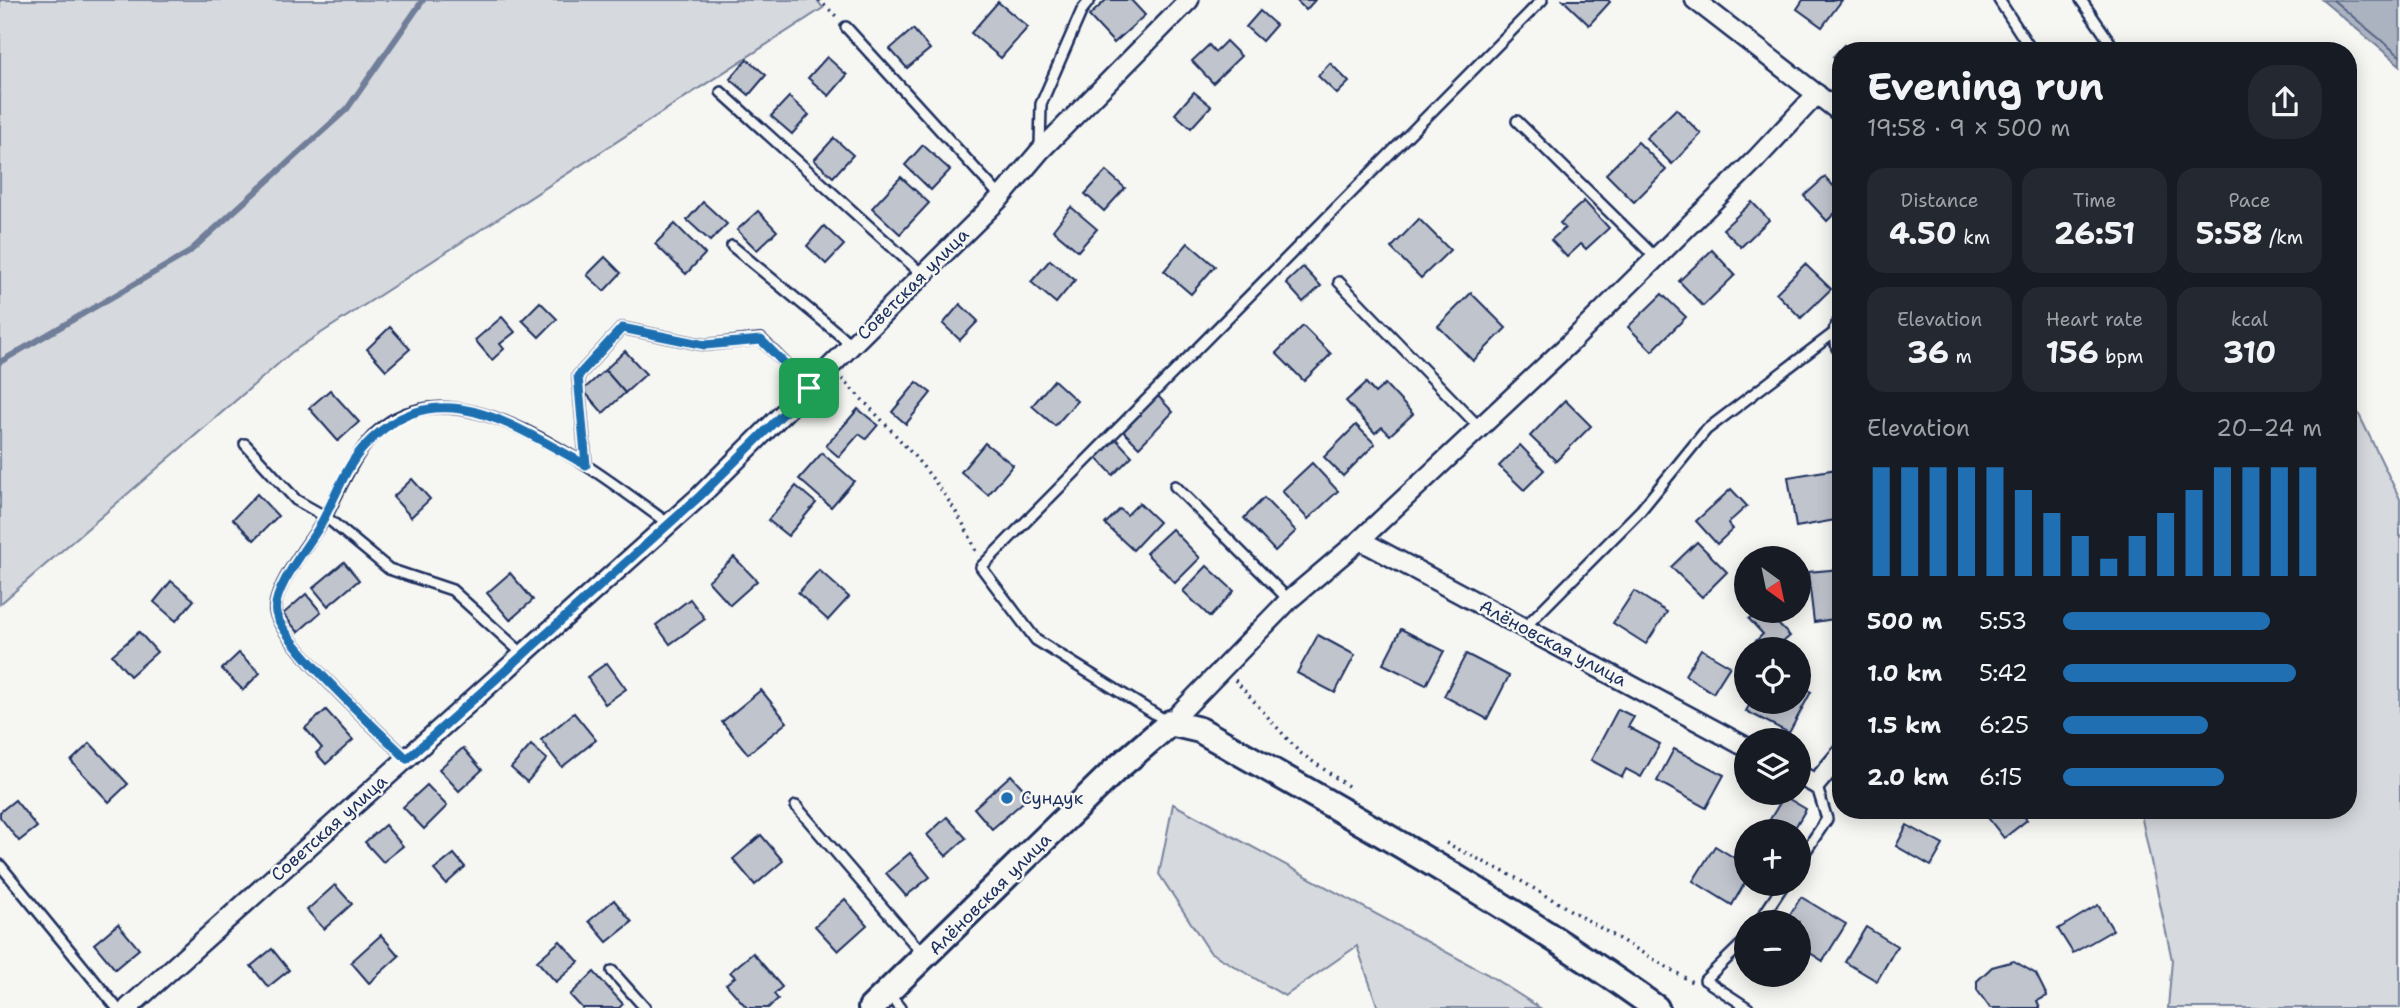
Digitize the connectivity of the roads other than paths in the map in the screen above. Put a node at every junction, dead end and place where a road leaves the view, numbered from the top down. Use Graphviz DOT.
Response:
graph roads {
  1 [pos="1090,0"];
  2 [pos="1189,0"];
  3 [pos="1542,0"];
  4 [pos="1695,0"];
  5 [pos="1999,0"];
  6 [pos="2081,0"];
  7 [pos="846,27"];
  8 [pos="2026,42"];
  9 [pos="2110,42"];
  10 [pos="721,92"];
  11 [pos="1817,94"];
  12 [pos="1832,106"];
  13 [pos="1517,121"];
  14 [pos="1040,150"];
  15 [pos="1001,197"];
  16 [pos="732,246"];
  17 [pos="1656,258"];
  18 [pos="923,275"];
  19 [pos="1339,282"];
  20 [pos="1832,340"];
  21 [pos="852,345"];
  22 [pos="809,388"];
  23 [pos="1480,428"];
  24 [pos="245,444"];
  25 [pos="586,465"];
  26 [pos="1175,486"];
  27 [pos="326,517"];
  28 [pos="669,524"];
  29 [pos="1360,540"];
  30 [pos="1289,600"];
  31 [pos="1524,628"];
  32 [pos="524,655"];
  33 [pos="1170,723"];
  34 [pos="1734,741"];
  35 [pos="407,759"];
  36 [pos="1832,765"];
  37 [pos="1811,781"];
  38 [pos="1816,784"];
  39 [pos="796,806"];
  40 [pos="1811,843"];
  41 [pos="0,864"];
  42 [pos="1734,952"];
  43 [pos="926,957"];
  44 [pos="612,971"];
  45 [pos="886,1003"];
  46 [pos="117,1008"];
  47 [pos="128,1008"];
  48 [pos="645,1008"];
  49 [pos="1656,1008"];
  50 [pos="1748,1008"];
  1 -- 14 [label="lane"];
  2 -- 14 [label="street, Советская улица"];
  3 -- 33 [label="lane"];
  4 -- 11 [label="street"];
  5 -- 8 [label="lane"];
  6 -- 9 [label="lane"];
  7 -- 15 [label="lane"];
  10 -- 18 [label="lane"];
  11 -- 12 [label="street"];
  11 -- 17 [label="street"];
  13 -- 17 [label="lane"];
  14 -- 15 [label="street, Советская улица"];
  15 -- 18 [label="street, Советская улица"];
  16 -- 21 [label="lane"];
  17 -- 23 [label="street"];
  18 -- 21 [label="street, Советская улица"];
  19 -- 23 [label="lane"];
  20 -- 31 [label="lane"];
  21 -- 22 [label="street, Советская улица"];
  22 -- 25 [label="lane"];
  22 -- 28 [label="street, Советская улица"];
  23 -- 29 [label="street"];
  24 -- 27 [label="lane"];
  25 -- 27 [label="lane"];
  25 -- 28 [label="lane"];
  26 -- 30 [label="lane"];
  27 -- 32 [label="lane"];
  27 -- 35 [label="lane"];
  28 -- 32 [label="street, Советская улица"];
  29 -- 30 [label="street"];
  29 -- 31 [label="street, Алёновская улица"];
  30 -- 33 [label="street"];
  31 -- 34 [label="street, Алёновская улица"];
  32 -- 35 [label="street, Советская улица"];
  33 -- 43 [label="street, Алёновская улица"];
  33 -- 49 [label="street"];
  35 -- 47 [label="street, Советская улица"];
  36 -- 38 [label="street"];
  37 -- 38 [label="street"];
  38 -- 40 [label="lane"];
  39 -- 43 [label="lane"];
  41 -- 46 [label="lane"];
  42 -- 50 [label="lane"];
  43 -- 45 [label="street, Алёновская улица"];
  44 -- 48 [label="lane"];
}
